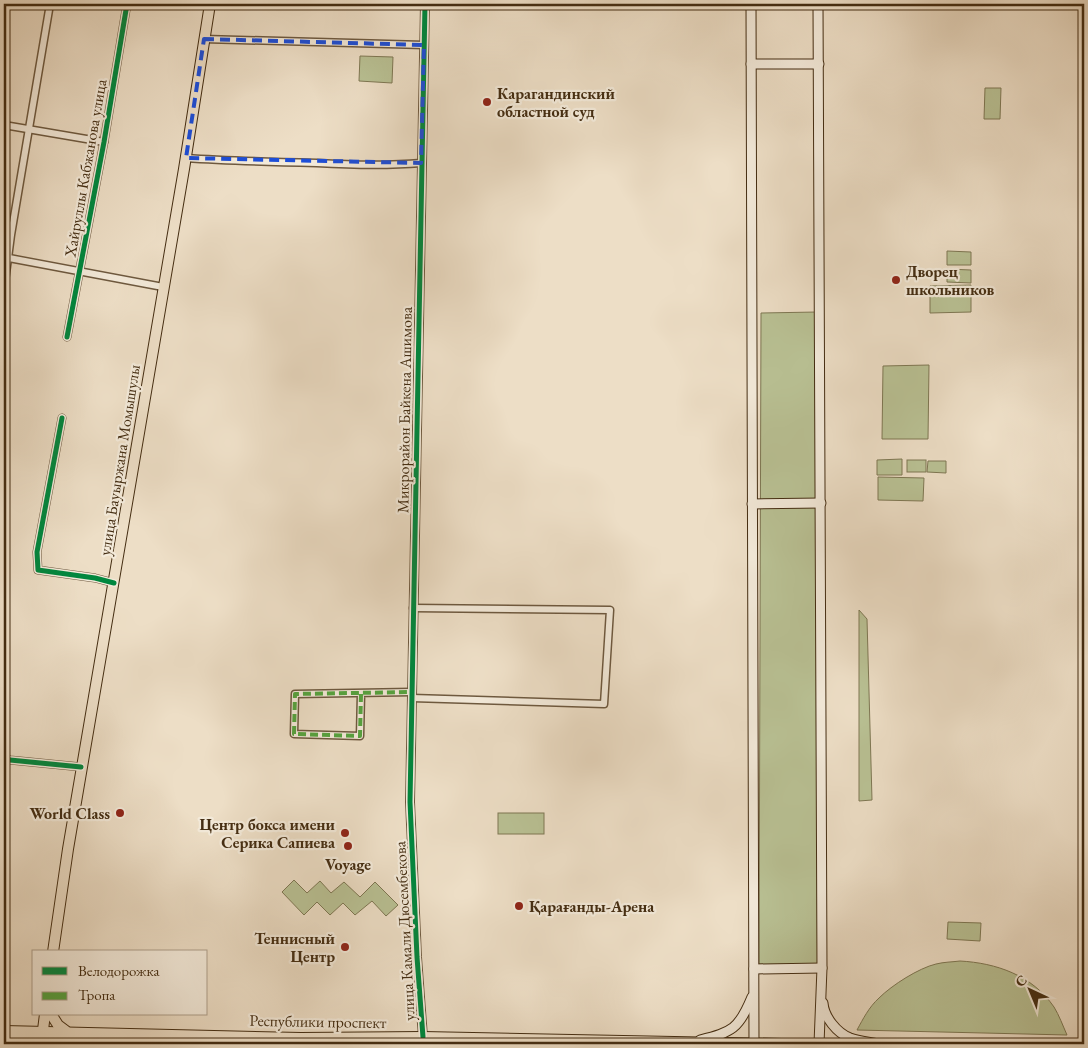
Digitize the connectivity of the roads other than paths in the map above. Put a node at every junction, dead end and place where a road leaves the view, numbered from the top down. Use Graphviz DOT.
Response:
graph roads {
  1 [pos="50,4"];
  2 [pos="127,4"];
  3 [pos="210,4"];
  4 [pos="425,4"];
  5 [pos="751,4"];
  6 [pos="818,4"];
  7 [pos="204,39"];
  8 [pos="424,45"];
  9 [pos="751,64"];
  10 [pos="819,64"];
  11 [pos="4,125"];
  12 [pos="28,129"];
  13 [pos="104,142"];
  14 [pos="186,158"];
  15 [pos="421,164"];
  16 [pos="9,258"];
  17 [pos="80,271"];
  18 [pos="163,287"];
  19 [pos="4,289"];
  20 [pos="67,337"];
  21 [pos="62,418"];
  22 [pos="821,503"];
  23 [pos="752,504"];
  24 [pos="114,583"];
  25 [pos="413,608"];
  26 [pos="361,694"];
  27 [pos="412,695"];
  28 [pos="4,758"];
  29 [pos="82,767"];
  30 [pos="410,817"];
  31 [pos="53,950"];
  32 [pos="754,969"];
  33 [pos="822,972"];
  34 [pos="754,993"];
  35 [pos="42,1016"];
  36 [pos="43,1016"];
  37 [pos="52,1016"];
  38 [pos="4,1031"];
  39 [pos="31,1031"];
  40 [pos="66,1031"];
  41 [pos="42,1035"];
  42 [pos="4,1039"];
  43 [pos="423,1041"];
  44 [pos="693,1042"];
  45 [pos="286,1044"];
  46 [pos="754,1044"];
  47 [pos="782,1044"];
  48 [pos="805,1044"];
  49 [pos="819,1044"];
  50 [pos="824,1044"];
  51 [pos="878,1044"];
  1 -- 12 [label="street"];
  2 -- 13 [label="street, Хайруллы Кабжанова улица"];
  3 -- 7 [label="main road, улица Бауыржана Момышулы"];
  4 -- 8 [label="street, Микрорайон Байкена Ашимова"];
  5 -- 9 [label="main road"];
  6 -- 10 [label="main road"];
  7 -- 8 [label="street"];
  7 -- 14 [label="main road, улица Бауыржана Момышулы"];
  8 -- 15 [label="street, Микрорайон Байкена Ашимова"];
  9 -- 10 [label="main road"];
  9 -- 23 [label="main road"];
  10 -- 22 [label="main road"];
  11 -- 12 [label="street"];
  12 -- 13 [label="street"];
  12 -- 16 [label="street"];
  13 -- 17 [label="street, Хайруллы Кабжанова улица"];
  14 -- 15 [label="street"];
  14 -- 18 [label="main road, улица Бауыржана Момышулы"];
  15 -- 25 [label="street, Микрорайон Байкена Ашимова"];
  16 -- 17 [label="street"];
  16 -- 19 [label="street"];
  17 -- 18 [label="street"];
  17 -- 20 [label="street, Хайруллы Кабжанова улица"];
  18 -- 24 [label="main road, улица Бауыржана Момышулы"];
  21 -- 24 [label="street"];
  22 -- 23 [label="main road"];
  22 -- 33 [label="main road"];
  23 -- 32 [label="main road"];
  24 -- 29 [label="main road, улица Бауыржана Момышулы"];
  25 -- 27 [label="street, Микрорайон Байкена Ашимова"];
  25 -- 27 [label="street"];
  26 -- 26 [label="street"];
  26 -- 27 [label="street"];
  27 -- 30 [label="street, Микрорайон Байкена Ашимова"];
  28 -- 29 [label="street"];
  29 -- 31 [label="main road, улица Бауыржана Момышулы"];
  30 -- 43 [label="street, улица Камали Дюсембекова"];
  32 -- 33 [label="main road"];
  32 -- 34 [label="main road"];
  33 -- 49 [label="main road"];
  33 -- 51 [label="main road"];
  34 -- 44 [label="main road"];
  34 -- 46 [label="main road"];
  35 -- 39 [label="main road"];
  36 -- 41 [label="main road"];
  37 -- 40 [label="main road"];
  38 -- 39 [label="main road, Республики проспект"];
  39 -- 41 [label="main road, Республики проспект"];
  40 -- 41 [label="main road, Республики проспект"];
  40 -- 43 [label="main road, Республики проспект"];
  41 -- 42 [label="main road, Республики проспект"];
  41 -- 45 [label="main road, Республики проспект"];
  43 -- 44 [label="main road, Республики проспект"];
  44 -- 46 [label="main road, Республики проспект"];
  46 -- 47 [label="main road, Республики проспект"];
  48 -- 49 [label="main road"];
  49 -- 50 [label="main road"];
}
